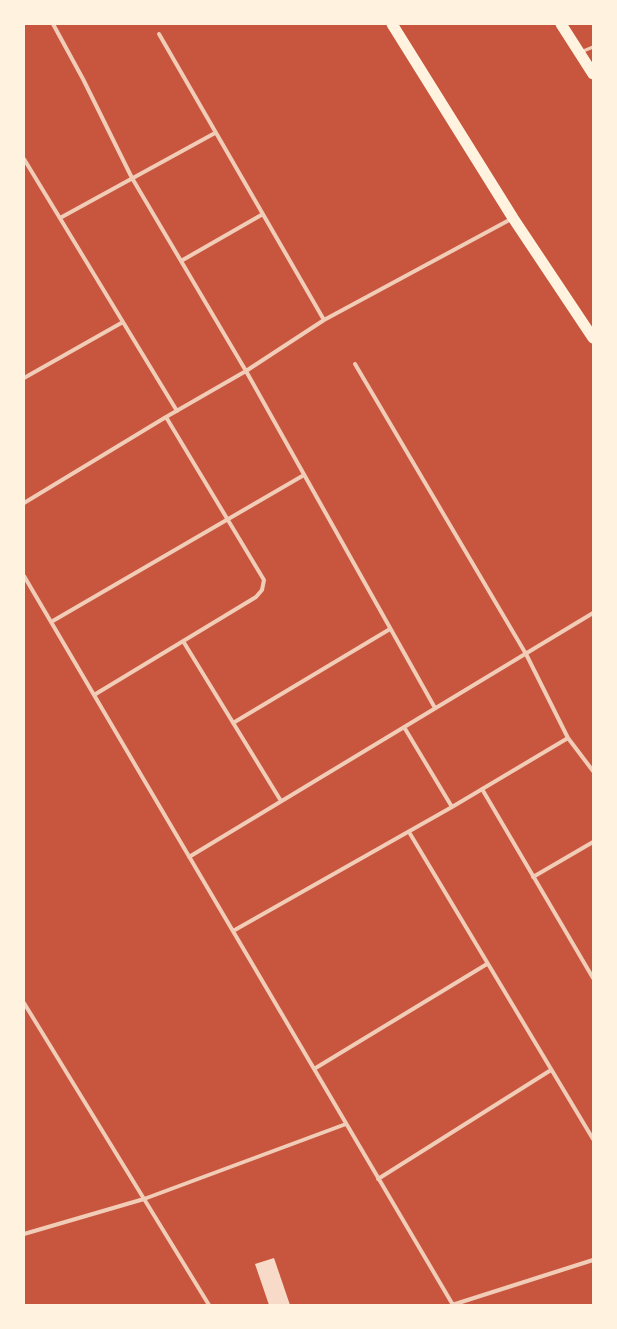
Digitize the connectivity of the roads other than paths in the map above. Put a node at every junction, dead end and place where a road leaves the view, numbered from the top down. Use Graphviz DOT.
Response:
graph roads {
  1 [pos="53,24"];
  2 [pos="392,24"];
  3 [pos="561,24"];
  4 [pos="159,34"];
  5 [pos="593,47"];
  6 [pos="579,52"];
  7 [pos="593,74"];
  8 [pos="215,133"];
  9 [pos="24,159"];
  10 [pos="132,178"];
  11 [pos="264,214"];
  12 [pos="60,218"];
  13 [pos="513,218"];
  14 [pos="181,261"];
  15 [pos="324,320"];
  16 [pos="123,322"];
  17 [pos="593,338"];
  18 [pos="355,364"];
  19 [pos="246,371"];
  20 [pos="24,378"];
  21 [pos="177,411"];
  22 [pos="166,416"];
  23 [pos="304,474"];
  24 [pos="24,503"];
  25 [pos="228,519"];
  26 [pos="24,576"];
  27 [pos="593,612"];
  28 [pos="51,622"];
  29 [pos="390,629"];
  30 [pos="183,641"];
  31 [pos="526,654"];
  32 [pos="94,695"];
  33 [pos="435,708"];
  34 [pos="233,723"];
  35 [pos="404,727"];
  36 [pos="568,738"];
  37 [pos="593,772"];
  38 [pos="482,789"];
  39 [pos="281,801"];
  40 [pos="452,807"];
  41 [pos="409,832"];
  42 [pos="593,842"];
  43 [pos="189,857"];
  44 [pos="533,877"];
  45 [pos="233,931"];
  46 [pos="487,964"];
  47 [pos="593,978"];
  48 [pos="24,1003"];
  49 [pos="314,1069"];
  50 [pos="551,1070"];
  51 [pos="346,1124"];
  52 [pos="593,1139"];
  53 [pos="378,1179"];
  54 [pos="144,1199"];
  55 [pos="24,1234"];
  56 [pos="593,1260"];
  57 [pos="209,1305"];
  58 [pos="452,1305"];
  1 -- 10 [label="street"];
  2 -- 13 [label="highway"];
  3 -- 6 [label="highway"];
  4 -- 8 [label="street"];
  5 -- 6 [label="lane"];
  6 -- 7 [label="highway"];
  8 -- 10 [label="street"];
  8 -- 11 [label="street"];
  9 -- 12 [label="street"];
  10 -- 12 [label="street"];
  10 -- 14 [label="street"];
  11 -- 14 [label="street"];
  11 -- 15 [label="street"];
  12 -- 16 [label="street"];
  13 -- 15 [label="street"];
  13 -- 17 [label="highway"];
  14 -- 19 [label="street"];
  15 -- 19 [label="street"];
  16 -- 20 [label="street"];
  16 -- 21 [label="street"];
  18 -- 31 [label="street"];
  19 -- 21 [label="street"];
  19 -- 23 [label="street"];
  21 -- 22 [label="street"];
  22 -- 24 [label="street"];
  22 -- 25 [label="street"];
  23 -- 25 [label="street"];
  23 -- 29 [label="street"];
  25 -- 28 [label="street"];
  25 -- 30 [label="street"];
  26 -- 28 [label="street"];
  27 -- 31 [label="street"];
  28 -- 32 [label="street"];
  29 -- 33 [label="street"];
  29 -- 34 [label="street"];
  30 -- 32 [label="street"];
  30 -- 34 [label="street"];
  31 -- 33 [label="street"];
  31 -- 36 [label="street"];
  32 -- 43 [label="street"];
  33 -- 35 [label="street"];
  34 -- 39 [label="street"];
  35 -- 39 [label="street"];
  35 -- 40 [label="street"];
  36 -- 37 [label="street"];
  36 -- 38 [label="street"];
  38 -- 40 [label="street"];
  38 -- 44 [label="street"];
  39 -- 43 [label="street"];
  40 -- 41 [label="street"];
  41 -- 45 [label="street"];
  41 -- 46 [label="street"];
  42 -- 44 [label="street"];
  43 -- 45 [label="street"];
  44 -- 47 [label="street"];
  45 -- 49 [label="street"];
  46 -- 49 [label="street"];
  46 -- 50 [label="street"];
  48 -- 54 [label="street"];
  49 -- 51 [label="street"];
  50 -- 52 [label="street"];
  50 -- 53 [label="street"];
  51 -- 53 [label="street"];
  51 -- 54 [label="street"];
  53 -- 58 [label="street"];
  54 -- 55 [label="street"];
  54 -- 57 [label="street"];
  56 -- 58 [label="street"];
}
